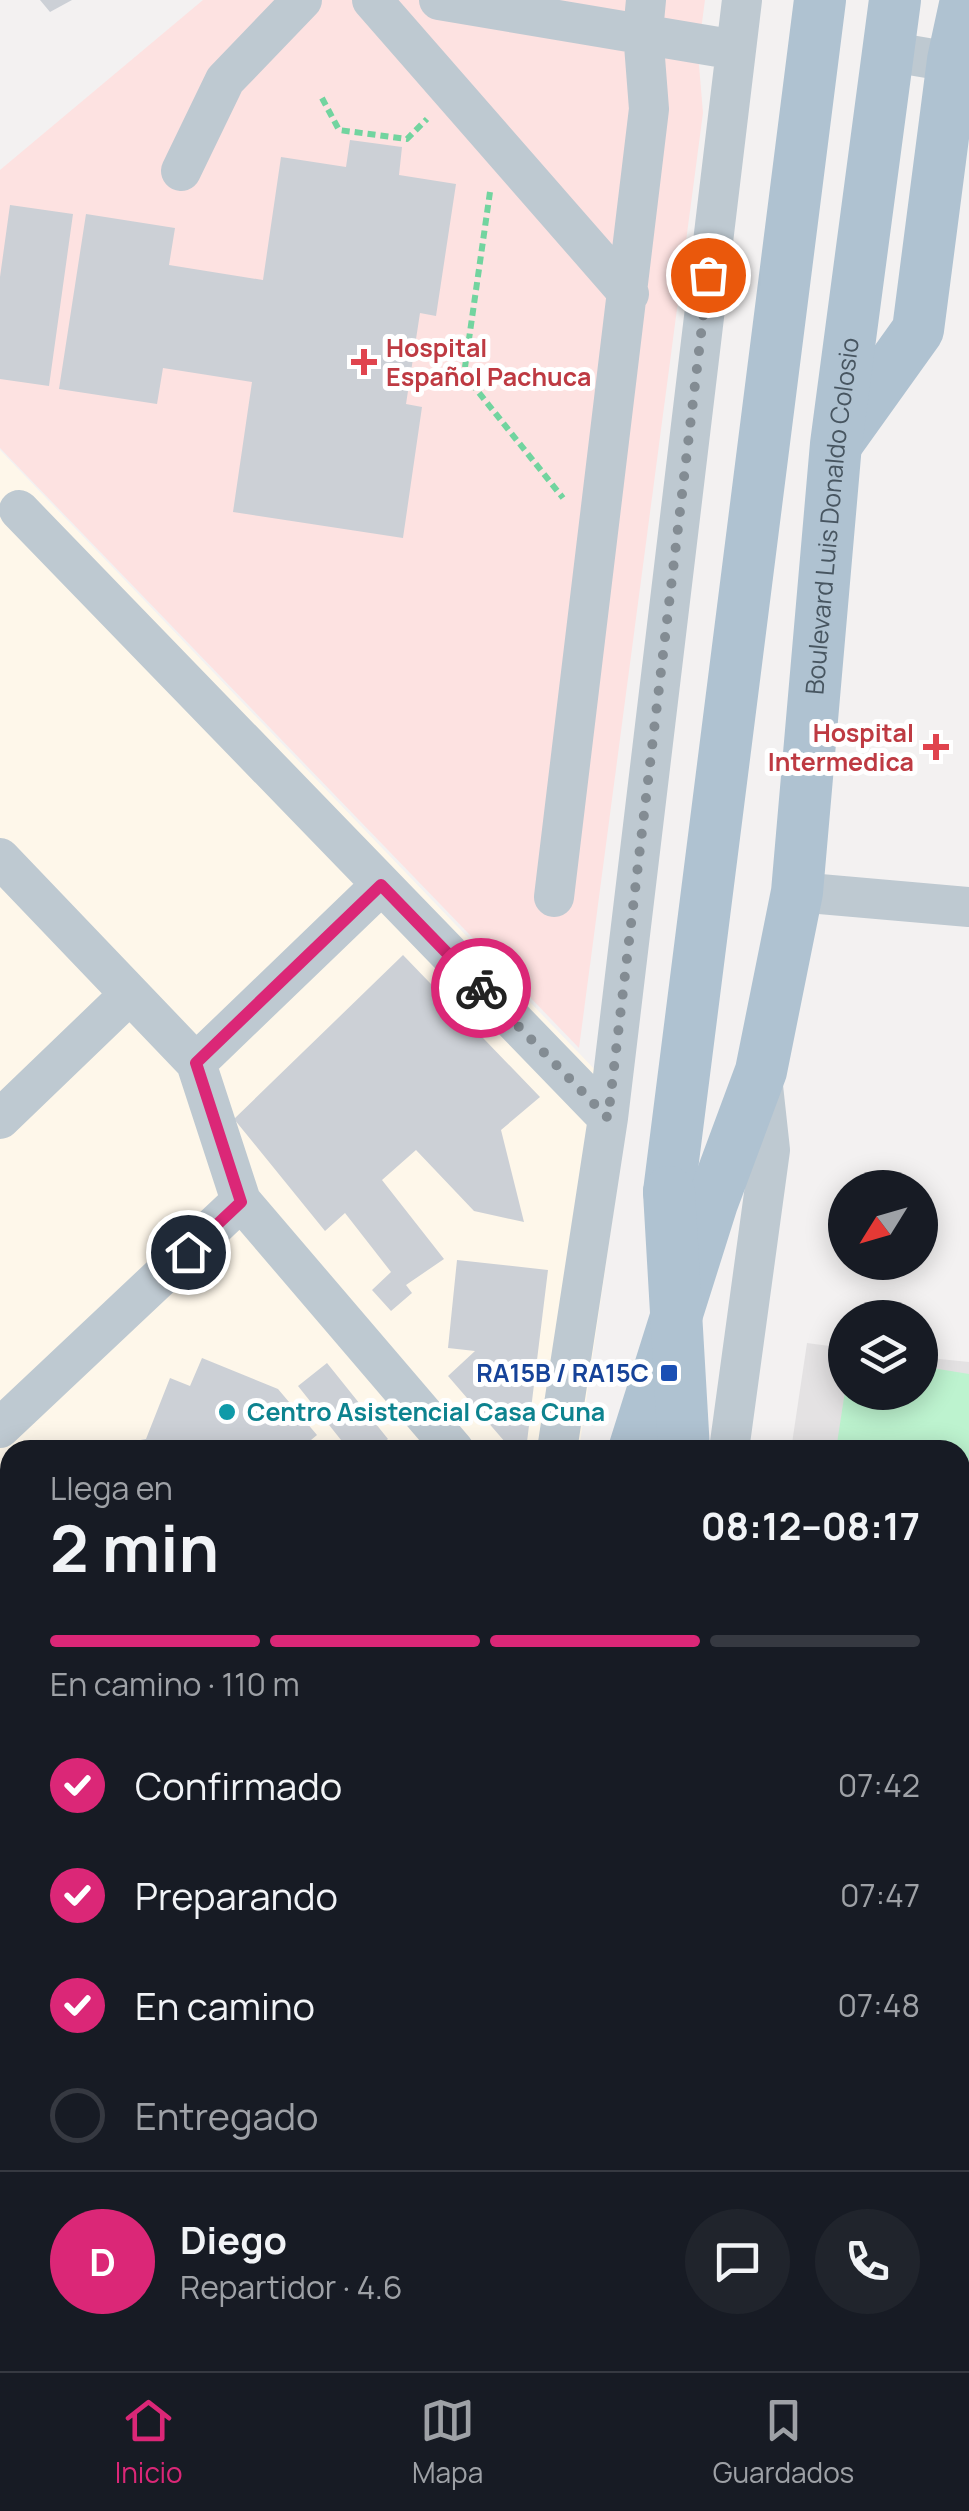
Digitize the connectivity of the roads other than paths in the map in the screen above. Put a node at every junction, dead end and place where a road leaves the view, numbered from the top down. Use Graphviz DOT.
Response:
graph roads {
  1 [pos="302,0"];
  2 [pos="372,0"];
  3 [pos="439,0"];
  4 [pos="742,0"];
  5 [pos="820,0"];
  6 [pos="895,0"];
  7 [pos="968,0"];
  8 [pos="644,16"];
  9 [pos="736,50"];
  10 [pos="886,51"];
  11 [pos="961,62"];
  12 [pos="181,170"];
  13 [pos="629,294"];
  14 [pos="836,444"];
  15 [pos="19,510"];
  16 [pos="0,858"];
  17 [pos="381,885"];
  18 [pos="797,892"];
  19 [pos="554,897"];
  20 [pos="969,908"];
  21 [pos="130,994"];
  22 [pos="196,1063"];
  23 [pos="761,1070"];
  24 [pos="608,1118"];
  25 [pos="0,1120"];
  26 [pos="241,1202"];
  27 [pos="0,1428"];
  28 [pos="445,1440"];
  29 [pos="559,1440"];
  30 [pos="637,1440"];
  31 [pos="683,1440"];
  32 [pos="730,1440"];
  1 -- 12 [label="street"];
  2 -- 13 [label="street"];
  3 -- 8 [label="street"];
  4 -- 9 [label="street"];
  5 -- 31 [label="main road, bridge"];
  6 -- 10 [label="main road, Boulevard Luis Donaldo Colosio"];
  7 -- 11 [label="main road"];
  8 -- 9 [label="street"];
  8 -- 13 [label="street"];
  9 -- 24 [label="street"];
  10 -- 11 [label="street"];
  10 -- 14 [label="main road, Boulevard Luis Donaldo Colosio"];
  11 -- 14 [label="main road"];
  13 -- 19 [label="street"];
  14 -- 18 [label="main road, Boulevard Luis Donaldo Colosio"];
  15 -- 17 [label="street"];
  16 -- 21 [label="street"];
  17 -- 22 [label="street"];
  17 -- 24 [label="street"];
  18 -- 20 [label="street"];
  18 -- 23 [label="main road, Boulevard Luis Donaldo Colosio"];
  21 -- 22 [label="street"];
  21 -- 25 [label="street"];
  22 -- 26 [label="street"];
  23 -- 30 [label="main road, Boulevard Luis Donaldo Colosio, bridge"];
  23 -- 32 [label="street"];
  24 -- 29 [label="street"];
  26 -- 27 [label="street"];
  26 -- 28 [label="street"];
}
